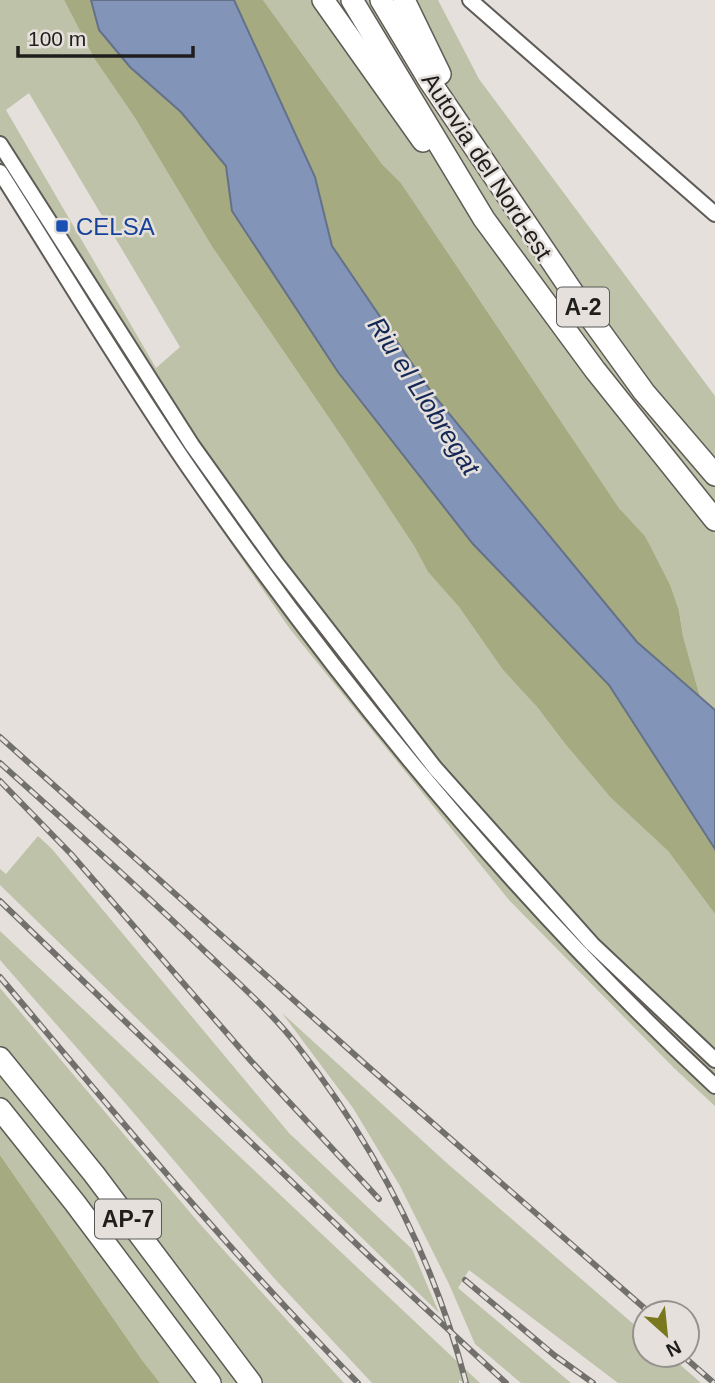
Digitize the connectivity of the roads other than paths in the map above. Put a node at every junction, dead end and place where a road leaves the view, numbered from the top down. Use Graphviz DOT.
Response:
graph roads {
  1 [pos="323,0"];
  2 [pos="352,0"];
  3 [pos="381,0"];
  4 [pos="404,0"];
  5 [pos="470,0"];
  6 [pos="471,142"];
  7 [pos="0,144"];
  8 [pos="0,172"];
  9 [pos="715,214"];
  10 [pos="484,219"];
  11 [pos="715,475"];
  12 [pos="715,520"];
  13 [pos="0,1058"];
  14 [pos="715,1060"];
  15 [pos="715,1086"];
  16 [pos="0,1109"];
  17 [pos="210,1383"];
  18 [pos="251,1383"];
  1 -- 10 [label="highway"];
  2 -- 10 [label="highway, Autovia del Nord-est / A-2"];
  3 -- 6 [label="highway, Autovia del Nord-est / A-2"];
  4 -- 6 [label="highway"];
  5 -- 9 [label="street"];
  6 -- 11 [label="highway, Autovia del Nord-est / A-2"];
  7 -- 14 [label="street"];
  8 -- 15 [label="street"];
  10 -- 12 [label="highway, Autovia del Nord-est / A-2"];
  13 -- 18 [label="highway, AP-7"];
  16 -- 17 [label="highway, AP-7"];
}
